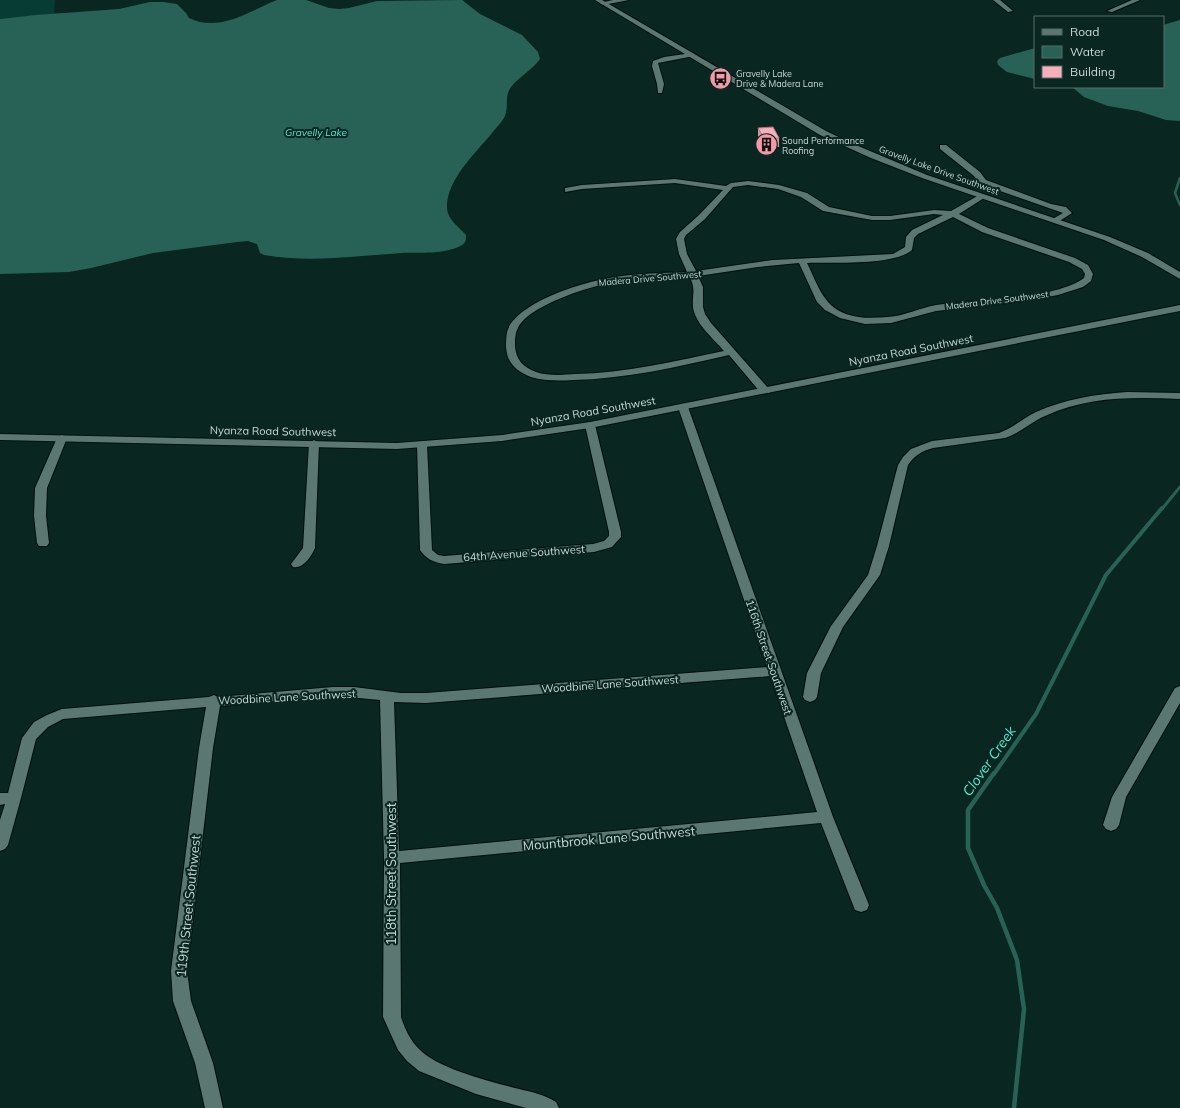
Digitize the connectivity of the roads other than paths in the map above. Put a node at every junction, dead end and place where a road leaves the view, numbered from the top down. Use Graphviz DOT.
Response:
graph roads {
  1 [pos="626,0"];
  2 [pos="996,0"];
  3 [pos="1137,0"];
  4 [pos="600,1"];
  5 [pos="1010,11"];
  6 [pos="1110,11"];
  7 [pos="692,56"];
  8 [pos="660,92"];
  9 [pos="943,147"];
  10 [pos="727,188"];
  11 [pos="568,190"];
  12 [pos="982,196"];
  13 [pos="953,214"];
  14 [pos="1055,220"];
  15 [pos="802,261"];
  16 [pos="692,274"];
  17 [pos="1180,276"];
  18 [pos="1180,308"];
  19 [pos="1157,312"];
  20 [pos="1180,313"];
  21 [pos="731,352"];
  22 [pos="765,391"];
  23 [pos="1180,396"];
  24 [pos="683,407"];
  25 [pos="590,425"];
  26 [pos="0,437"];
  27 [pos="62,438"];
  28 [pos="314,444"];
  29 [pos="422,445"];
  30 [pos="43,543"];
  31 [pos="297,564"];
  32 [pos="774,671"];
  33 [pos="1179,695"];
  34 [pos="387,696"];
  35 [pos="810,697"];
  36 [pos="214,700"];
  37 [pos="7,798"];
  38 [pos="826,817"];
  39 [pos="1111,825"];
  40 [pos="0,845"];
  41 [pos="392,858"];
  42 [pos="860,905"];
  43 [pos="214,1108"];
  44 [pos="550,1108"];
  1 -- 4 [label="street"];
  2 -- 5 [label="street"];
  3 -- 6 [label="street"];
  4 -- 7 [label="street, Gravelly Lake Drive Southwest"];
  7 -- 8 [label="street"];
  7 -- 12 [label="street, Gravelly Lake Drive Southwest"];
  9 -- 14 [label="street"];
  10 -- 11 [label="street"];
  10 -- 13 [label="street"];
  10 -- 16 [label="street"];
  12 -- 13 [label="street, Madera Drive Southwest"];
  12 -- 14 [label="street, Gravelly Lake Drive Southwest"];
  13 -- 15 [label="street, Madera Drive Southwest"];
  13 -- 15 [label="street, Madera Drive Southwest"];
  14 -- 17 [label="street, Gravelly Lake Drive Southwest"];
  15 -- 16 [label="street, Madera Drive Southwest"];
  16 -- 21 [label="street"];
  16 -- 21 [label="street, Madera Drive Southwest"];
  18 -- 19 [label="street, Nyanza Road Southwest"];
  19 -- 20 [label="street"];
  19 -- 22 [label="street, Nyanza Road Southwest"];
  21 -- 22 [label="street"];
  22 -- 24 [label="street, Nyanza Road Southwest"];
  23 -- 35 [label="street"];
  24 -- 25 [label="street, Nyanza Road Southwest"];
  24 -- 32 [label="street, 116th Street Southwest"];
  25 -- 29 [label="street, Nyanza Road Southwest"];
  25 -- 29 [label="street, 64th Avenue Southwest"];
  26 -- 27 [label="street, Nyanza Road Southwest"];
  27 -- 28 [label="street, Nyanza Road Southwest"];
  27 -- 30 [label="street"];
  28 -- 29 [label="street, Nyanza Road Southwest"];
  28 -- 31 [label="street"];
  32 -- 34 [label="street, Woodbine Lane Southwest"];
  32 -- 38 [label="street, 116th Street Southwest"];
  33 -- 39 [label="street"];
  34 -- 36 [label="street, Woodbine Lane Southwest"];
  34 -- 41 [label="street, 118th Street Southwest"];
  36 -- 37 [label="street, Woodbine Lane Southwest"];
  36 -- 43 [label="street, 119th Street Southwest"];
  37 -- 40 [label="street, Woodbine Lane Southwest"];
  38 -- 41 [label="street, Mountbrook Lane Southwest"];
  38 -- 42 [label="street, 116th Street Southwest"];
  41 -- 44 [label="street, 118th Street Southwest"];
}
